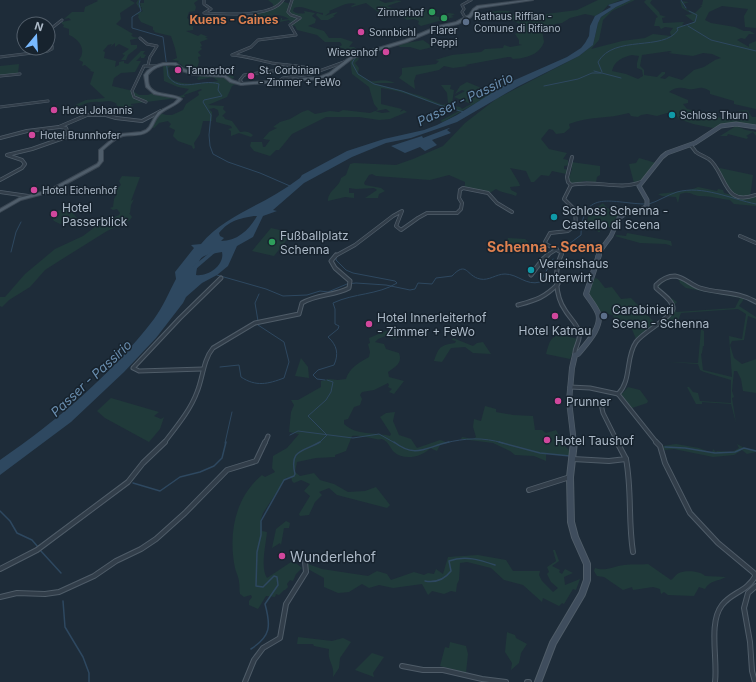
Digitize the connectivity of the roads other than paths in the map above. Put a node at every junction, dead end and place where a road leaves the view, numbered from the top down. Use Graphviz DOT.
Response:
graph roads {
  1 [pos="204,0"];
  2 [pos="284,0"];
  3 [pos="292,0"];
  4 [pos="471,0"];
  5 [pos="532,0"];
  6 [pos="466,19"];
  7 [pos="62,20"];
  8 [pos="56,24"];
  9 [pos="140,38"];
  10 [pos="16,55"];
  11 [pos="0,57"];
  12 [pos="344,62"];
  13 [pos="148,64"];
  14 [pos="287,65"];
  15 [pos="158,66"];
  16 [pos="317,71"];
  17 [pos="20,74"];
  18 [pos="0,76"];
  19 [pos="279,81"];
  20 [pos="244,84"];
  21 [pos="48,101"];
  22 [pos="146,102"];
  23 [pos="0,107"];
  24 [pos="168,109"];
  25 [pos="59,127"];
  26 [pos="756,127"];
  27 [pos="0,138"];
  28 [pos="692,144"];
  29 [pos="572,157"];
  30 [pos="0,180"];
  31 [pos="643,181"];
  32 [pos="633,184"];
  33 [pos="571,185"];
  34 [pos="640,186"];
  35 [pos="0,192"];
  36 [pos="28,196"];
  37 [pos="756,196"];
  38 [pos="0,211"];
  39 [pos="512,212"];
  40 [pos="740,236"];
  41 [pos="756,243"];
  42 [pos="558,250"];
  43 [pos="531,275"];
  44 [pos="221,278"];
  45 [pos="558,284"];
  46 [pos="756,302"];
  47 [pos="518,305"];
  48 [pos="575,355"];
  49 [pos="203,369"];
  50 [pos="570,387"];
  51 [pos="618,394"];
  52 [pos="569,401"];
  53 [pos="268,436"];
  54 [pos="573,459"];
  55 [pos="626,459"];
  56 [pos="570,477"];
  57 [pos="529,490"];
  58 [pos="633,552"];
  59 [pos="306,565"];
  60 [pos="0,569"];
  61 [pos="756,576"];
  62 [pos="756,586"];
  63 [pos="0,597"];
  64 [pos="402,666"];
  65 [pos="245,682"];
  66 [pos="506,682"];
  67 [pos="538,682"];
  68 [pos="715,682"];
  69 [pos="755,682"];
  1 -- 2 [label="street"];
  3 -- 14 [label="street"];
  4 -- 6 [label="street"];
  5 -- 6 [label="main road"];
  6 -- 12 [label="main road"];
  7 -- 8 [label="street"];
  9 -- 13 [label="street"];
  10 -- 11 [label="street"];
  12 -- 16 [label="street"];
  12 -- 19 [label="main road"];
  13 -- 15 [label="street"];
  13 -- 22 [label="street"];
  14 -- 16 [label="street"];
  14 -- 20 [label="street"];
  15 -- 20 [label="main road"];
  15 -- 24 [label="main road"];
  16 -- 19 [label="street"];
  17 -- 18 [label="street"];
  19 -- 20 [label="main road"];
  21 -- 23 [label="street"];
  24 -- 25 [label="street"];
  24 -- 36 [label="main road"];
  25 -- 27 [label="street"];
  25 -- 30 [label="street"];
  26 -- 28 [label="street"];
  28 -- 31 [label="street"];
  28 -- 37 [label="street"];
  29 -- 33 [label="street"];
  31 -- 32 [label="street"];
  31 -- 34 [label="street"];
  32 -- 33 [label="street"];
  32 -- 34 [label="street"];
  33 -- 42 [label="street"];
  34 -- 48 [label="street"];
  35 -- 36 [label="street"];
  36 -- 38 [label="main road"];
  39 -- 49 [label="street"];
  40 -- 41 [label="street"];
  42 -- 43 [label="street"];
  42 -- 45 [label="street"];
  44 -- 49 [label="street"];
  45 -- 47 [label="street"];
  45 -- 48 [label="street"];
  46 -- 51 [label="street"];
  48 -- 50 [label="street"];
  49 -- 60 [label="street"];
  50 -- 51 [label="street"];
  50 -- 52 [label="street"];
  51 -- 61 [label="street"];
  52 -- 54 [label="street"];
  52 -- 55 [label="street"];
  53 -- 63 [label="street"];
  54 -- 55 [label="street"];
  54 -- 56 [label="street"];
  55 -- 58 [label="street"];
  56 -- 57 [label="street"];
  56 -- 67 [label="street"];
  59 -- 65 [label="street"];
  61 -- 68 [label="street"];
  62 -- 69 [label="street"];
  64 -- 66 [label="street"];
}
